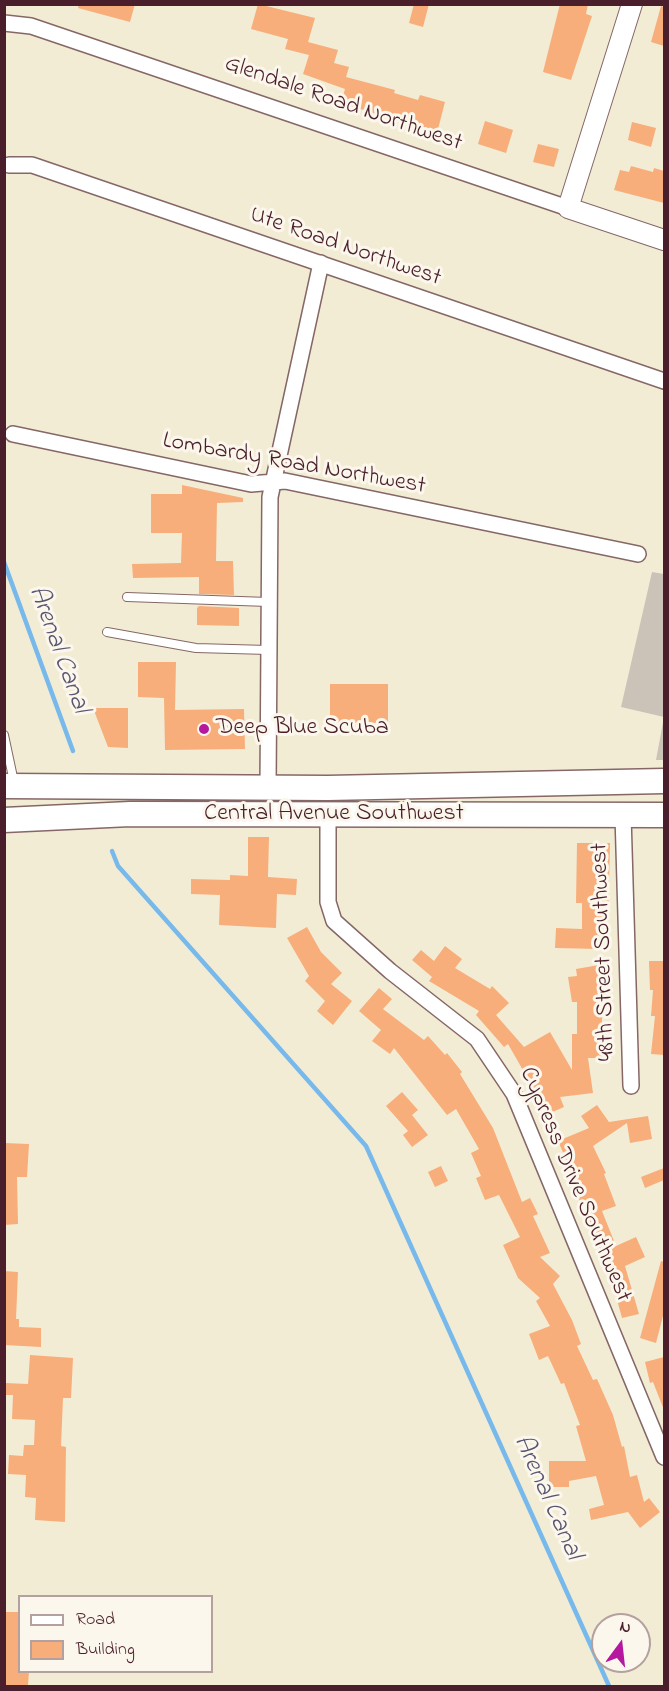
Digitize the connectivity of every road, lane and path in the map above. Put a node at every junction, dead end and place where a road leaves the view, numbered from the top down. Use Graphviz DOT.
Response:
graph roads {
  1 [pos="632,4"];
  2 [pos="4,23"];
  3 [pos="9,165"];
  4 [pos="568,208"];
  5 [pos="664,240"];
  6 [pos="321,263"];
  7 [pos="664,381"];
  8 [pos="13,434"];
  9 [pos="273,481"];
  10 [pos="638,554"];
  11 [pos="127,597"];
  12 [pos="268,602"];
  13 [pos="107,632"];
  14 [pos="268,650"];
  15 [pos="4,735"];
  16 [pos="664,781"];
  17 [pos="10,786"];
  18 [pos="268,787"];
  19 [pos="328,814"];
  20 [pos="664,814"];
  21 [pos="623,815"];
  22 [pos="4,820"];
  23 [pos="631,1086"];
  24 [pos="664,1457"];
  1 -- 4 [label="street"];
  2 -- 4 [label="street, Glendale Road Northwest"];
  3 -- 6 [label="street, Ute Road Northwest"];
  4 -- 5 [label="street, Glendale Road Northwest"];
  6 -- 7 [label="street, Ute Road Northwest"];
  6 -- 9 [label="street"];
  8 -- 9 [label="street, Lombardy Road Northwest"];
  9 -- 10 [label="street, Lombardy Road Northwest"];
  9 -- 12 [label="street"];
  11 -- 12 [label="lane"];
  12 -- 14 [label="street"];
  13 -- 14 [label="lane"];
  14 -- 18 [label="street"];
  15 -- 17 [label="lane"];
  16 -- 18 [label="main road"];
  17 -- 18 [label="main road"];
  19 -- 21 [label="main road, Central Avenue Southwest"];
  19 -- 22 [label="main road, Central Avenue Southwest"];
  19 -- 24 [label="street, Cypress Drive Southwest"];
  20 -- 21 [label="main road, Central Avenue Southwest"];
  21 -- 23 [label="street, 48th Street Southwest"];
}
